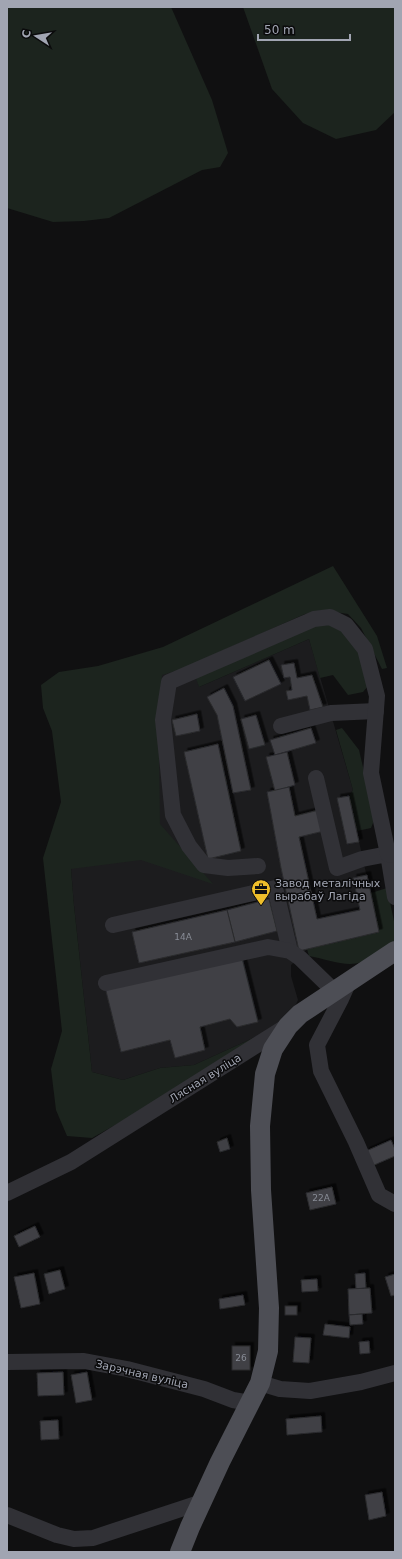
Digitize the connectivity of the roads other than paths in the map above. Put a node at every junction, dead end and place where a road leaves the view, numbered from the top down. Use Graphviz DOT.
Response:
graph roads {
  1 [pos="376,711"];
  2 [pos="281,726"];
  3 [pos="316,778"];
  4 [pos="392,855"];
  5 [pos="258,866"];
  6 [pos="395,897"];
  7 [pos="113,925"];
  8 [pos="290,951"];
  9 [pos="393,957"];
  10 [pos="106,983"];
  11 [pos="341,986"];
  12 [pos="288,1026"];
  13 [pos="7,1193"];
  14 [pos="395,1204"];
  15 [pos="7,1362"];
  16 [pos="395,1373"];
  17 [pos="260,1383"];
  18 [pos="250,1403"];
  19 [pos="202,1502"];
  20 [pos="7,1514"];
  21 [pos="180,1552"];
  1 -- 2 [label="street"];
  1 -- 4 [label="street"];
  1 -- 5 [label="street"];
  3 -- 4 [label="street"];
  4 -- 6 [label="street"];
  7 -- 8 [label="street"];
  8 -- 10 [label="street"];
  8 -- 11 [label="street"];
  9 -- 11 [label="main road, Лясная вуліца"];
  11 -- 12 [label="main road, Лясная вуліца"];
  11 -- 14 [label="street"];
  12 -- 13 [label="street, Лясная вуліца"];
  12 -- 17 [label="main road"];
  15 -- 18 [label="street, Зарэчная вуліца"];
  16 -- 17 [label="street"];
  17 -- 18 [label="main road"];
  18 -- 19 [label="main road"];
  19 -- 20 [label="street"];
  19 -- 21 [label="main road"];
}
